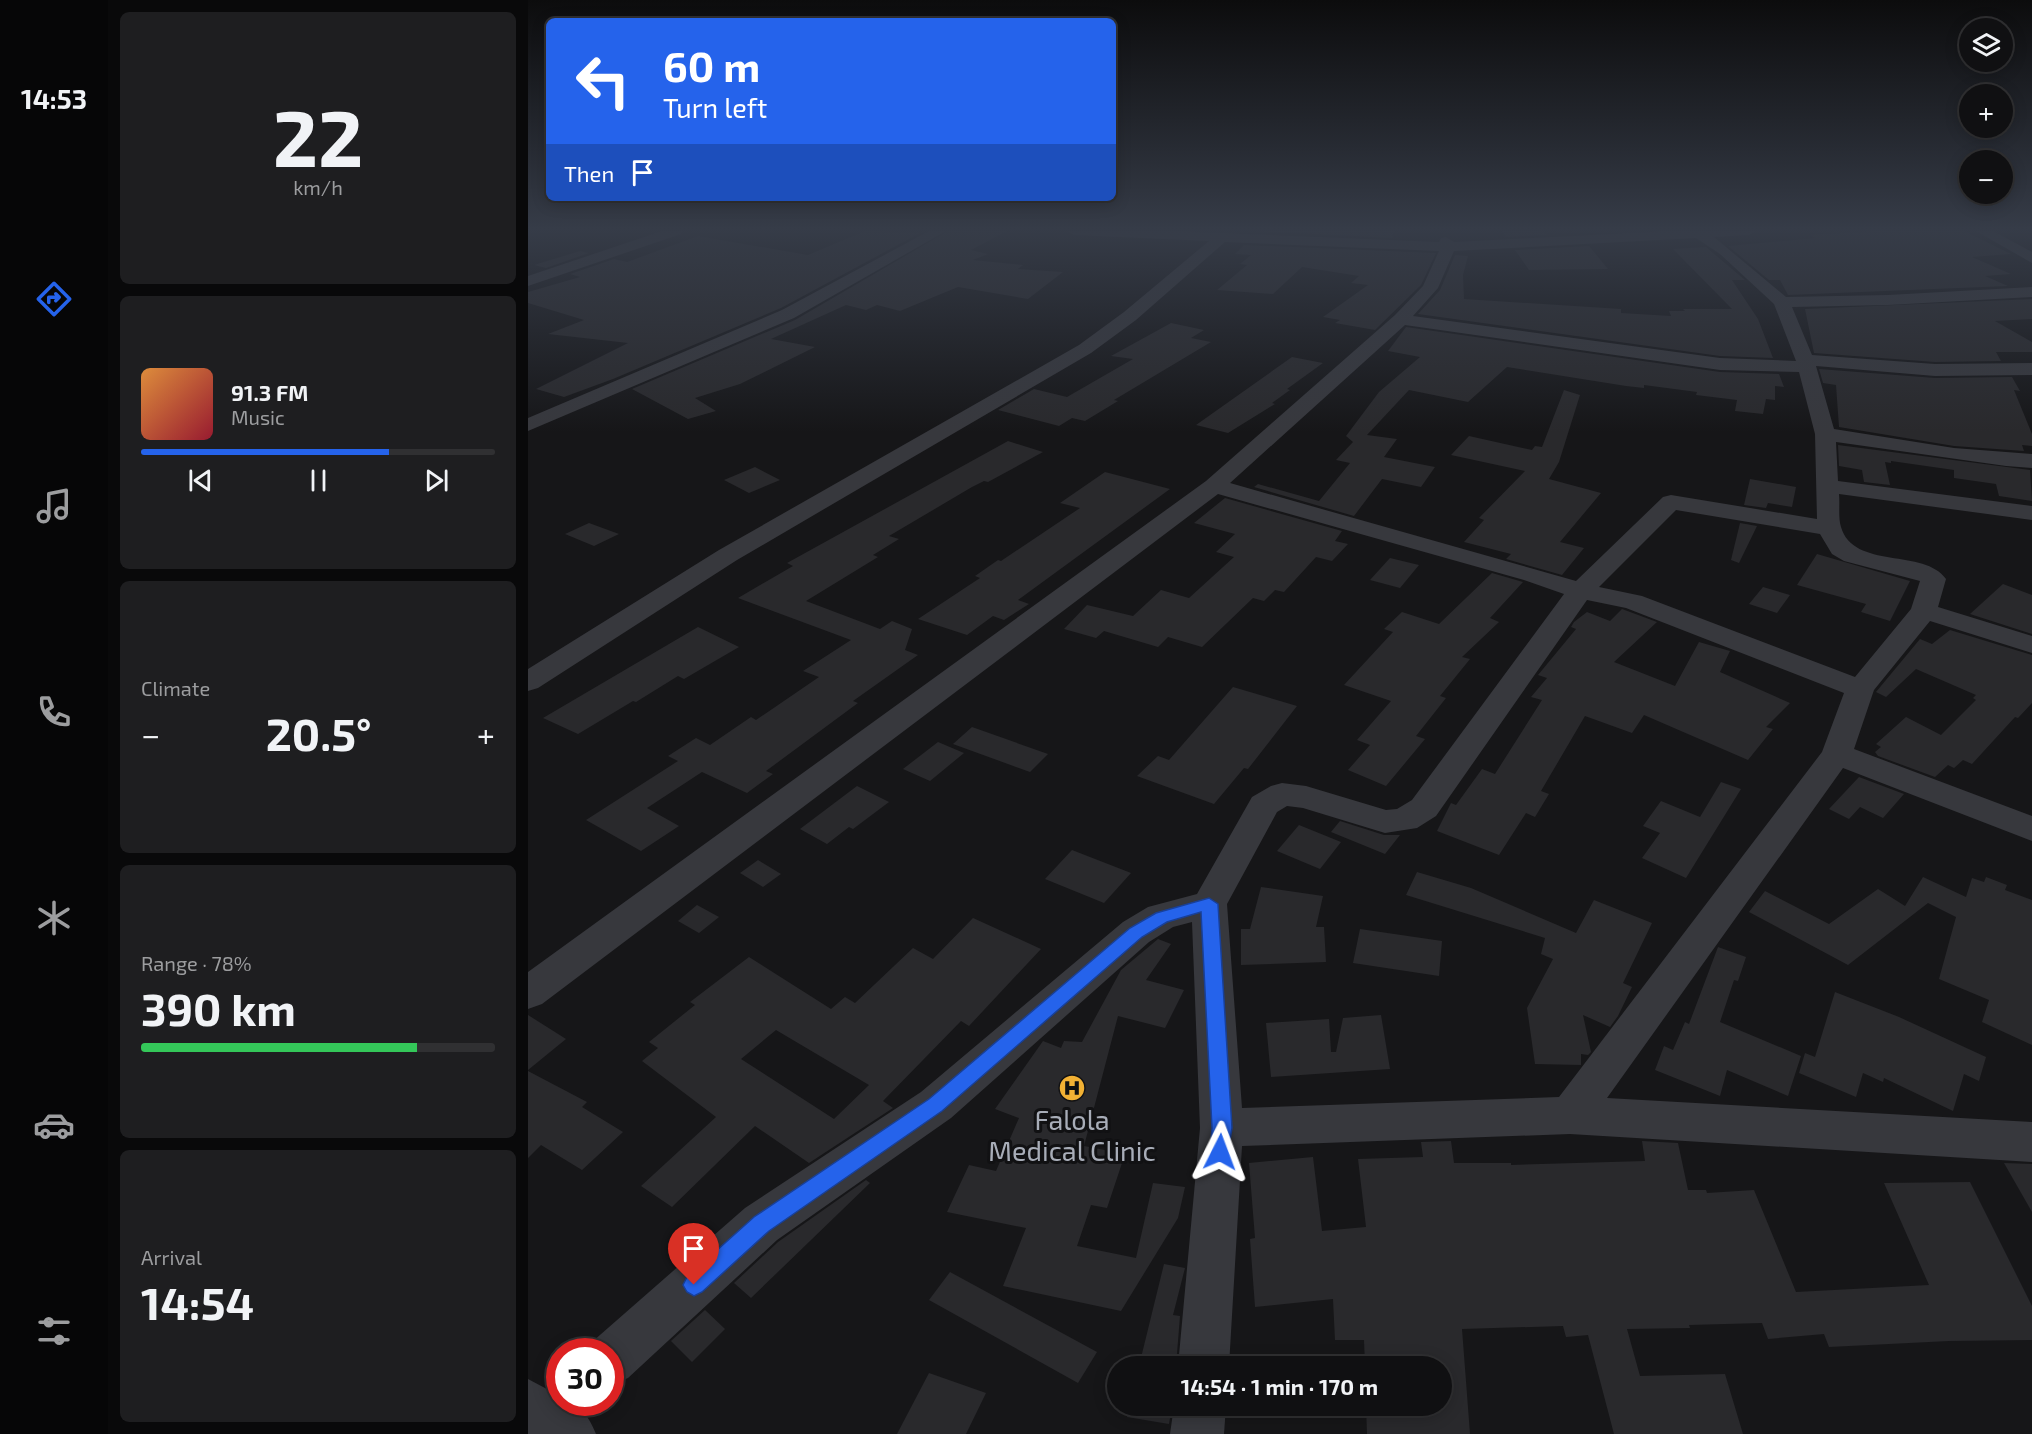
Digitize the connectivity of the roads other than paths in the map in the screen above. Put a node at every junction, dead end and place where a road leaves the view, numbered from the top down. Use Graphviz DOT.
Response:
graph roads {
  1 [pos="817,298"];
  2 [pos="1148,298"];
  3 [pos="1421,298"];
  4 [pos="1777,298"];
  5 [pos="1925,298"];
  6 [pos="1782,302"];
  7 [pos="1401,319"];
  8 [pos="1806,364"];
  9 [pos="2032,369"];
  10 [pos="528,425"];
  11 [pos="1825,434"];
  12 [pos="2032,461"];
  13 [pos="1214,486"];
  14 [pos="1827,486"];
  15 [pos="2032,513"];
  16 [pos="1829,528"];
  17 [pos="1580,591"];
  18 [pos="1924,610"];
  19 [pos="2032,645"];
  20 [pos="528,682"];
  21 [pos="1860,689"];
  22 [pos="1837,754"];
  23 [pos="2032,829"];
  24 [pos="1209,904"];
  25 [pos="528,993"];
  26 [pos="1570,1114"];
  27 [pos="1222,1128"];
  28 [pos="2032,1142"];
  29 [pos="624,1347"];
  30 [pos="1204,1356"];
  31 [pos="1199,1416"];
  32 [pos="1197,1434"];
  1 -- 10 [label="street"];
  2 -- 20 [label="street"];
  3 -- 7 [label="street"];
  4 -- 6 [label="street"];
  5 -- 6 [label="street"];
  6 -- 8 [label="street"];
  7 -- 8 [label="street"];
  7 -- 13 [label="street"];
  8 -- 9 [label="street"];
  8 -- 11 [label="street"];
  11 -- 12 [label="street"];
  11 -- 14 [label="street"];
  13 -- 17 [label="street"];
  13 -- 25 [label="street"];
  14 -- 15 [label="street"];
  14 -- 16 [label="street"];
  16 -- 17 [label="street"];
  16 -- 18 [label="street"];
  17 -- 21 [label="street"];
  17 -- 24 [label="street"];
  18 -- 19 [label="street"];
  18 -- 21 [label="street"];
  21 -- 22 [label="street"];
  22 -- 23 [label="street"];
  22 -- 26 [label="street"];
  24 -- 27 [label="street"];
  24 -- 29 [label="street"];
  26 -- 27 [label="street"];
  26 -- 28 [label="street"];
  27 -- 30 [label="street"];
  31 -- 32 [label="street"];
}
